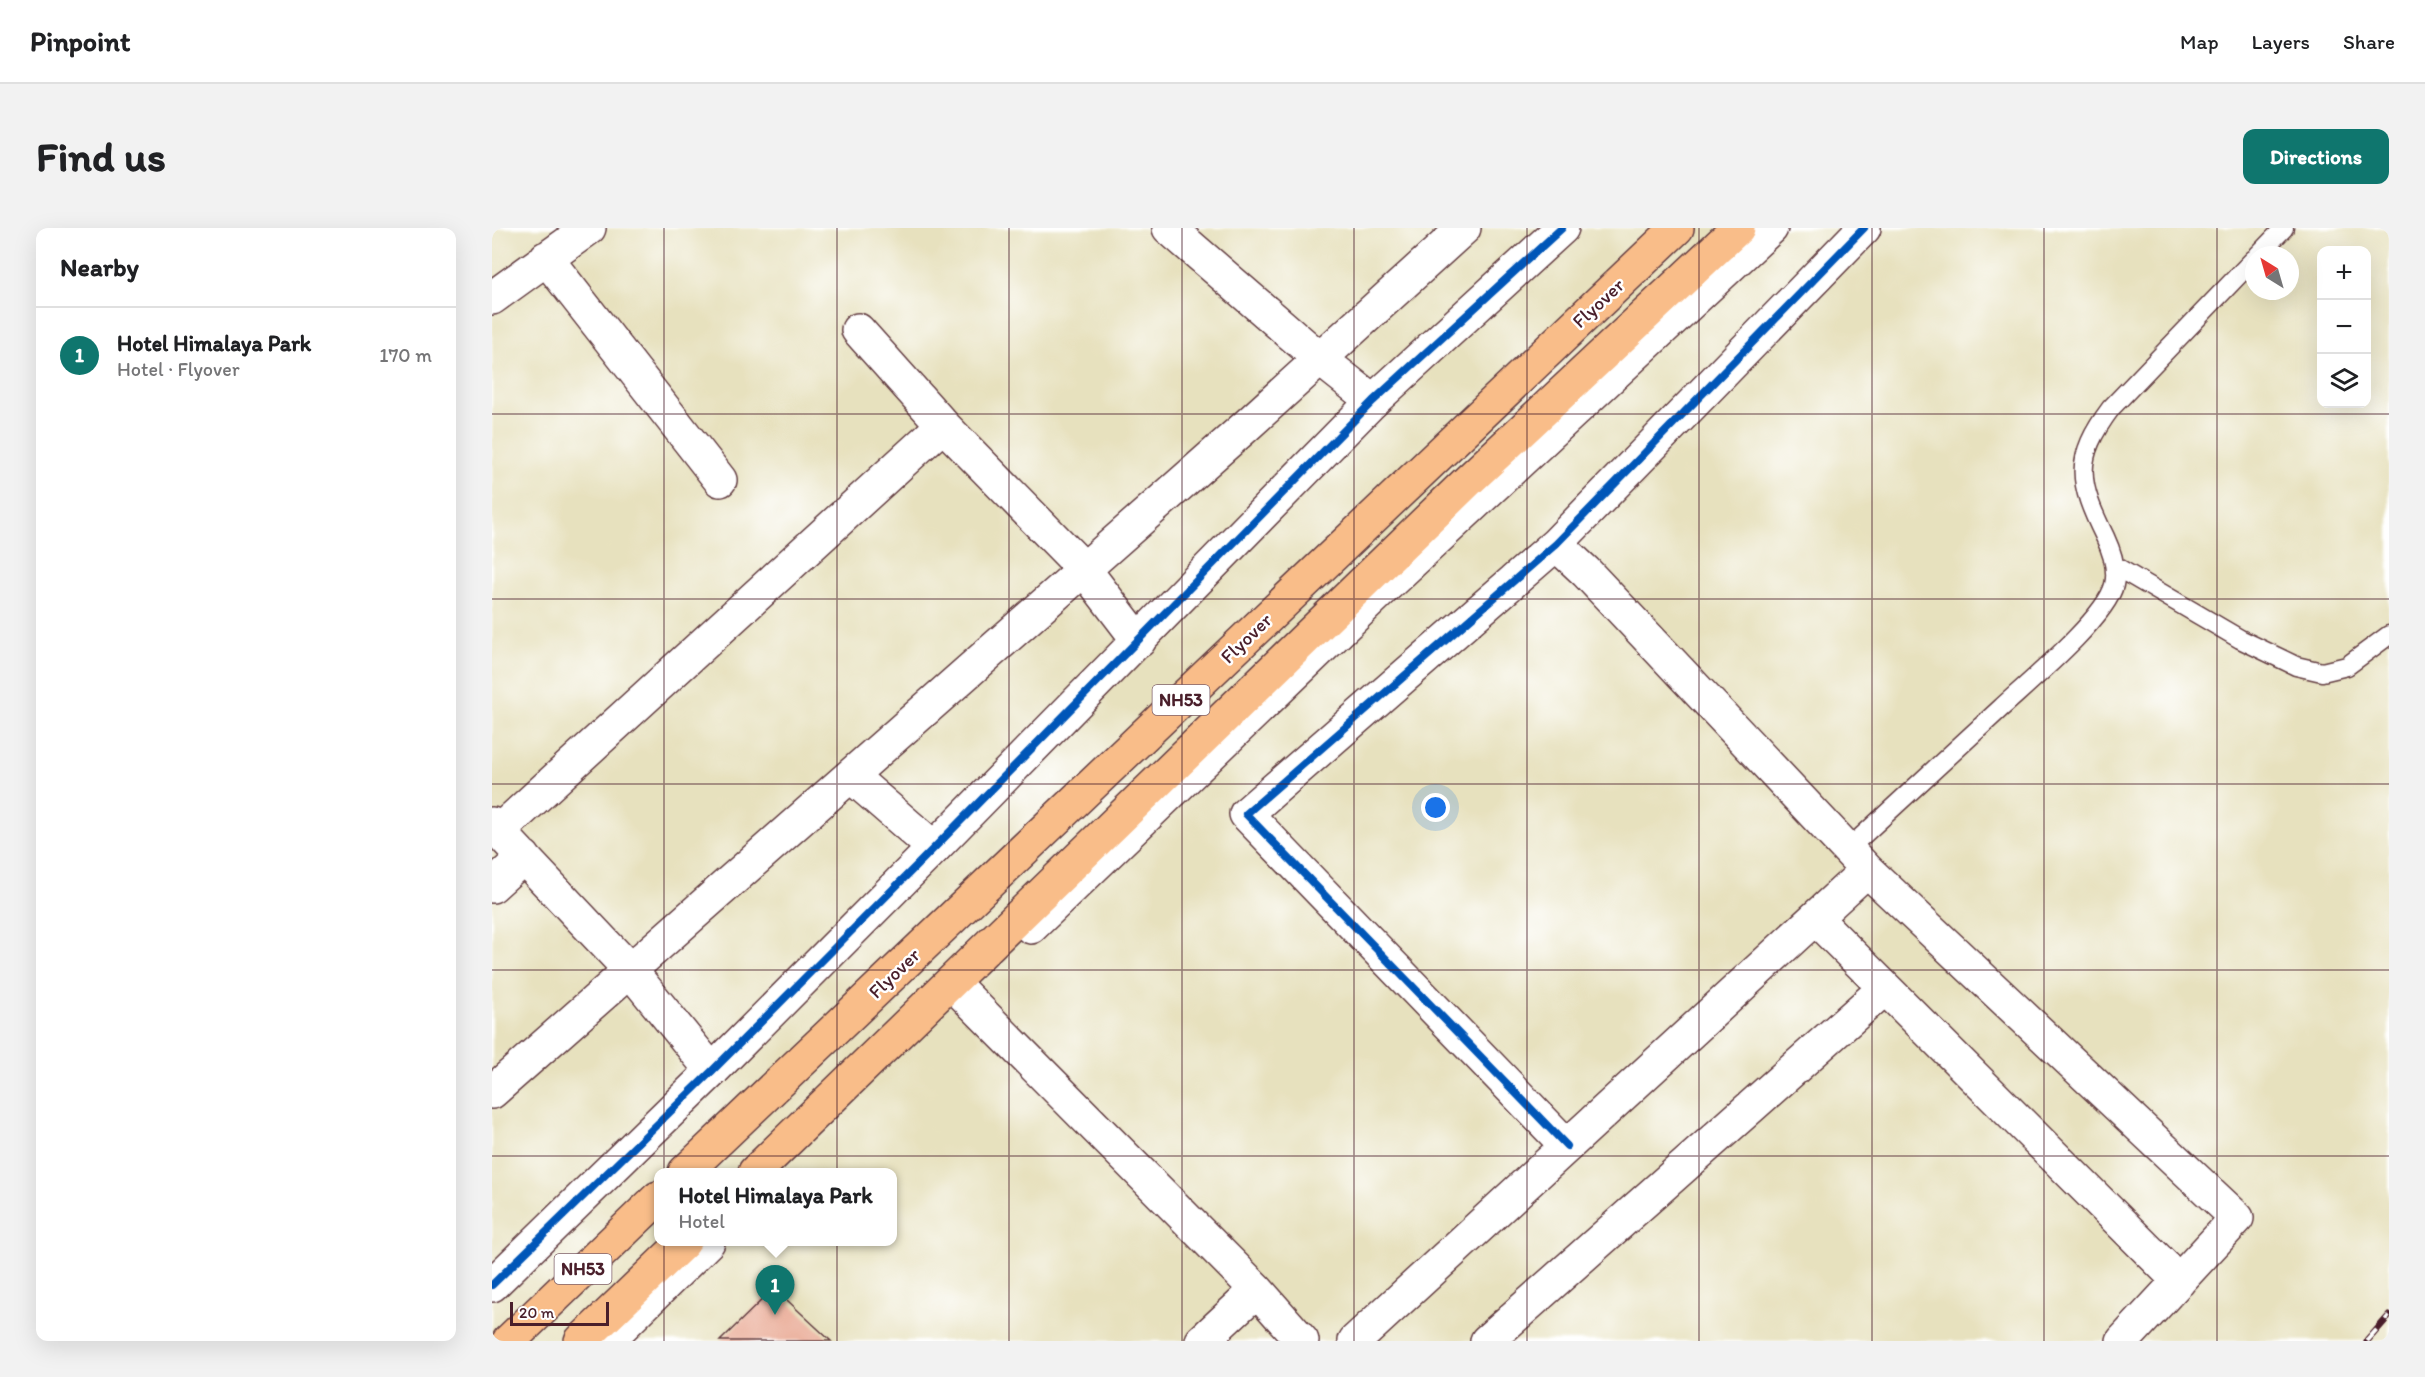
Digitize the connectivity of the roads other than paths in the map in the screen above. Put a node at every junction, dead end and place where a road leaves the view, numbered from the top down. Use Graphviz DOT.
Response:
graph roads {
  1 [pos="589,228"];
  2 [pos="1169,228"];
  3 [pos="1464,228"];
  4 [pos="1562,228"];
  5 [pos="1677,228"];
  6 [pos="1738,228"];
  7 [pos="1771,228"];
  8 [pos="1864,228"];
  9 [pos="2284,228"];
  10 [pos="2267,246"];
  11 [pos="546,258"];
  12 [pos="2245,268"];
  13 [pos="492,298"];
  14 [pos="858,330"];
  15 [pos="1320,358"];
  16 [pos="1373,401"];
  17 [pos="943,425"];
  18 [pos="720,480"];
  19 [pos="1556,544"];
  20 [pos="2115,566"];
  21 [pos="1084,570"];
  22 [pos="2389,634"];
  23 [pos="1139,641"];
  24 [pos="851,776"];
  25 [pos="495,827"];
  26 [pos="934,848"];
  27 [pos="524,857"];
  28 [pos="1857,860"];
  29 [pos="492,886"];
  30 [pos="1815,918"];
  31 [pos="630,970"];
  32 [pos="1885,988"];
  33 [pos="962,993"];
  34 [pos="712,1071"];
  35 [pos="492,1092"];
  36 [pos="1567,1146"];
  37 [pos="690,1168"];
  38 [pos="760,1168"];
  39 [pos="783,1168"];
  40 [pos="654,1202"];
  41 [pos="680,1246"];
  42 [pos="704,1246"];
  43 [pos="2179,1281"];
  44 [pos="492,1285"];
  45 [pos="1257,1290"];
  46 [pos="509,1341"];
  47 [pos="581,1341"];
  48 [pos="607,1341"];
  49 [pos="1202,1341"];
  50 [pos="1302,1341"];
  51 [pos="1355,1341"];
  52 [pos="1487,1341"];
  53 [pos="2123,1341"];
  1 -- 11 [label="street"];
  2 -- 15 [label="street"];
  3 -- 15 [label="street"];
  4 -- 16 [label="street"];
  5 -- 37 [label="highway, Flyover / NH53"];
  6 -- 38 [label="highway, Flyover / NH53"];
  7 -- 33 [label="street"];
  8 -- 19 [label="street"];
  9 -- 10 [label="lane"];
  11 -- 13 [label="street"];
  11 -- 18 [label="street"];
  12 -- 20 [label="lane"];
  14 -- 17 [label="street"];
  15 -- 16 [label="street"];
  15 -- 21 [label="street"];
  16 -- 23 [label="street"];
  17 -- 21 [label="street"];
  17 -- 25 [label="street"];
  19 -- 28 [label="street"];
  19 -- 36 [label="street"];
  20 -- 22 [label="lane"];
  20 -- 28 [label="lane"];
  21 -- 23 [label="street"];
  21 -- 24 [label="street"];
  23 -- 26 [label="street"];
  24 -- 26 [label="street"];
  24 -- 31 [label="street"];
  25 -- 27 [label="street"];
  26 -- 34 [label="street"];
  27 -- 29 [label="street"];
  27 -- 31 [label="street"];
  28 -- 30 [label="street"];
  28 -- 43 [label="street"];
  30 -- 32 [label="street"];
  30 -- 36 [label="street"];
  31 -- 34 [label="street"];
  31 -- 35 [label="street"];
  32 -- 43 [label="street"];
  32 -- 52 [label="street"];
  33 -- 39 [label="street"];
  33 -- 45 [label="street"];
  34 -- 44 [label="street"];
  36 -- 51 [label="street"];
  40 -- 46 [label="highway, NH53"];
  41 -- 47 [label="highway, NH53"];
  42 -- 48 [label="street"];
  43 -- 53 [label="street"];
  45 -- 49 [label="street"];
  45 -- 50 [label="street"];
}
